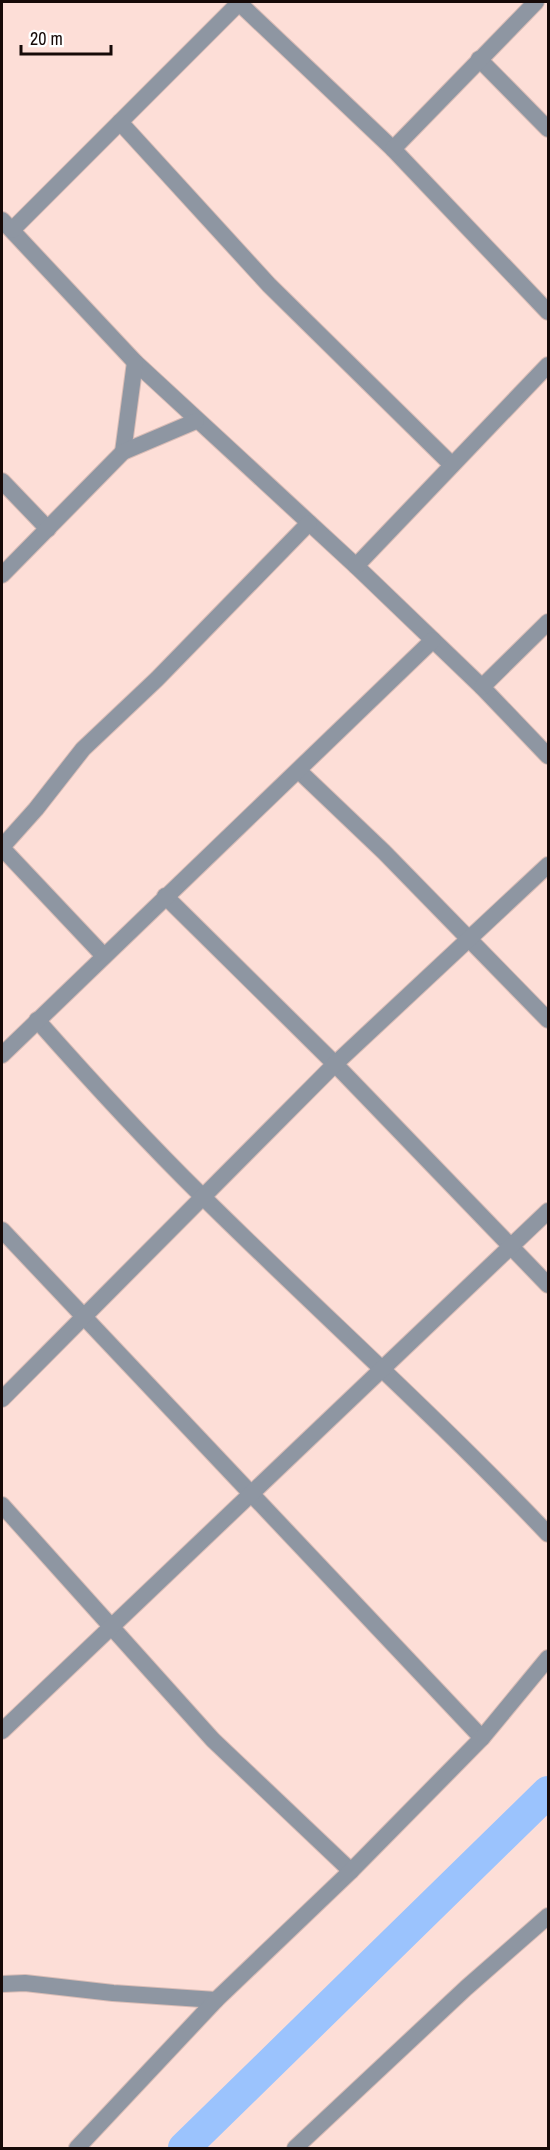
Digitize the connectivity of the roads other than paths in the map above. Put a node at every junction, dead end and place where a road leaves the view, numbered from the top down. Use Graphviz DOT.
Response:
graph roads {
  1 [pos="239,2"];
  2 [pos="536,2"];
  3 [pos="479,59"];
  4 [pos="120,122"];
  5 [pos="549,129"];
  6 [pos="393,149"];
  7 [pos="7,225"];
  8 [pos="549,312"];
  9 [pos="135,362"];
  10 [pos="549,365"];
  11 [pos="196,421"];
  12 [pos="123,452"];
  13 [pos="452,465"];
  14 [pos="2,481"];
  15 [pos="309,523"];
  16 [pos="48,529"];
  17 [pos="356,566"];
  18 [pos="2,575"];
  19 [pos="549,622"];
  20 [pos="433,640"];
  21 [pos="482,687"];
  22 [pos="549,756"];
  23 [pos="299,771"];
  24 [pos="2,848"];
  25 [pos="549,866"];
  26 [pos="165,896"];
  27 [pos="470,939"];
  28 [pos="103,955"];
  29 [pos="37,1020"];
  30 [pos="549,1020"];
  31 [pos="2,1055"];
  32 [pos="335,1064"];
  33 [pos="202,1196"];
  34 [pos="549,1211"];
  35 [pos="2,1230"];
  36 [pos="512,1246"];
  37 [pos="549,1285"];
  38 [pos="84,1317"];
  39 [pos="383,1368"];
  40 [pos="2,1399"];
  41 [pos="252,1494"];
  42 [pos="2,1505"];
  43 [pos="549,1534"];
  44 [pos="112,1626"];
  45 [pos="549,1658"];
  46 [pos="2,1731"];
  47 [pos="482,1738"];
  48 [pos="351,1871"];
  49 [pos="549,1916"];
  50 [pos="2,1984"];
  51 [pos="216,2000"];
  52 [pos="77,2148"];
  53 [pos="295,2148"];
  1 -- 4 [label="street"];
  1 -- 6 [label="street"];
  2 -- 3 [label="street"];
  3 -- 5 [label="street"];
  3 -- 6 [label="street"];
  4 -- 7 [label="street"];
  4 -- 13 [label="street"];
  6 -- 8 [label="street"];
  7 -- 9 [label="street"];
  9 -- 11 [label="street"];
  9 -- 12 [label="street"];
  10 -- 13 [label="street"];
  11 -- 12 [label="street"];
  11 -- 15 [label="street"];
  12 -- 16 [label="street"];
  13 -- 17 [label="street"];
  14 -- 16 [label="street"];
  15 -- 17 [label="street"];
  15 -- 24 [label="street"];
  16 -- 18 [label="street"];
  17 -- 20 [label="street"];
  19 -- 21 [label="street"];
  20 -- 21 [label="street"];
  20 -- 23 [label="street"];
  21 -- 22 [label="street"];
  23 -- 26 [label="street"];
  23 -- 27 [label="street"];
  24 -- 28 [label="street"];
  25 -- 27 [label="street"];
  26 -- 28 [label="street"];
  26 -- 32 [label="street"];
  27 -- 30 [label="street"];
  27 -- 32 [label="street"];
  28 -- 29 [label="street"];
  29 -- 31 [label="street"];
  29 -- 33 [label="street"];
  32 -- 33 [label="street"];
  32 -- 36 [label="street"];
  33 -- 38 [label="street"];
  33 -- 39 [label="street"];
  34 -- 36 [label="street"];
  35 -- 38 [label="street"];
  36 -- 37 [label="street"];
  36 -- 39 [label="street"];
  38 -- 40 [label="street"];
  38 -- 41 [label="street"];
  39 -- 41 [label="street"];
  39 -- 43 [label="street"];
  41 -- 44 [label="street"];
  41 -- 47 [label="street"];
  42 -- 44 [label="street"];
  44 -- 46 [label="street"];
  44 -- 48 [label="street"];
  45 -- 47 [label="street"];
  47 -- 48 [label="street"];
  48 -- 51 [label="street"];
  49 -- 53 [label="street"];
  50 -- 51 [label="street"];
  51 -- 52 [label="street"];
}
